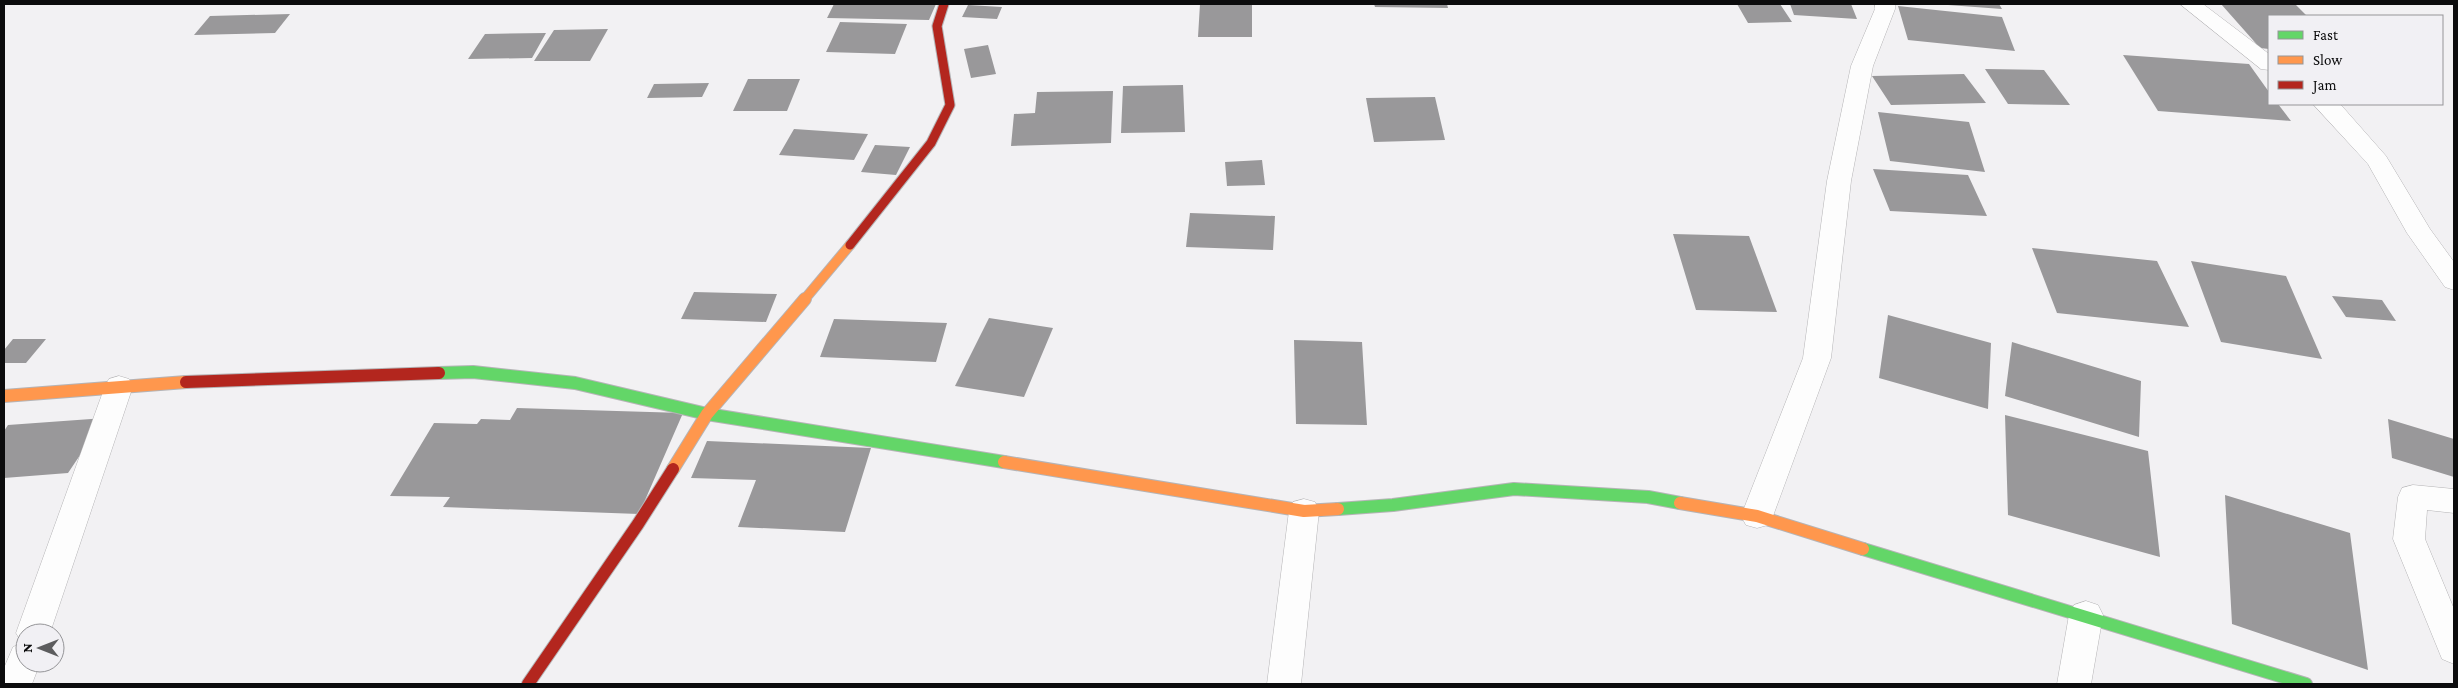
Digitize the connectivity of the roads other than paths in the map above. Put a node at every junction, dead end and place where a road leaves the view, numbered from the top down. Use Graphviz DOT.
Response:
graph roads {
  1 [pos="944,4"];
  2 [pos="1885,4"];
  3 [pos="2190,4"];
  4 [pos="2268,63"];
  5 [pos="2325,105"];
  6 [pos="2454,281"];
  7 [pos="119,386"];
  8 [pos="4,396"];
  9 [pos="707,414"];
  10 [pos="2454,501"];
  11 [pos="1304,511"];
  12 [pos="1757,516"];
  13 [pos="2086,615"];
  14 [pos="36,623"];
  15 [pos="2454,649"];
  16 [pos="528,684"];
  17 [pos="1284,684"];
  18 [pos="2074,684"];
  19 [pos="2306,684"];
  1 -- 9 [label="street"];
  2 -- 12 [label="street"];
  3 -- 4 [label="street"];
  5 -- 6 [label="street"];
  7 -- 8 [label="street"];
  7 -- 9 [label="street"];
  7 -- 14 [label="street"];
  9 -- 11 [label="street"];
  9 -- 16 [label="street"];
  10 -- 15 [label="street"];
  11 -- 12 [label="street"];
  11 -- 17 [label="street"];
  12 -- 13 [label="street"];
  13 -- 18 [label="street"];
  13 -- 19 [label="street"];
}
